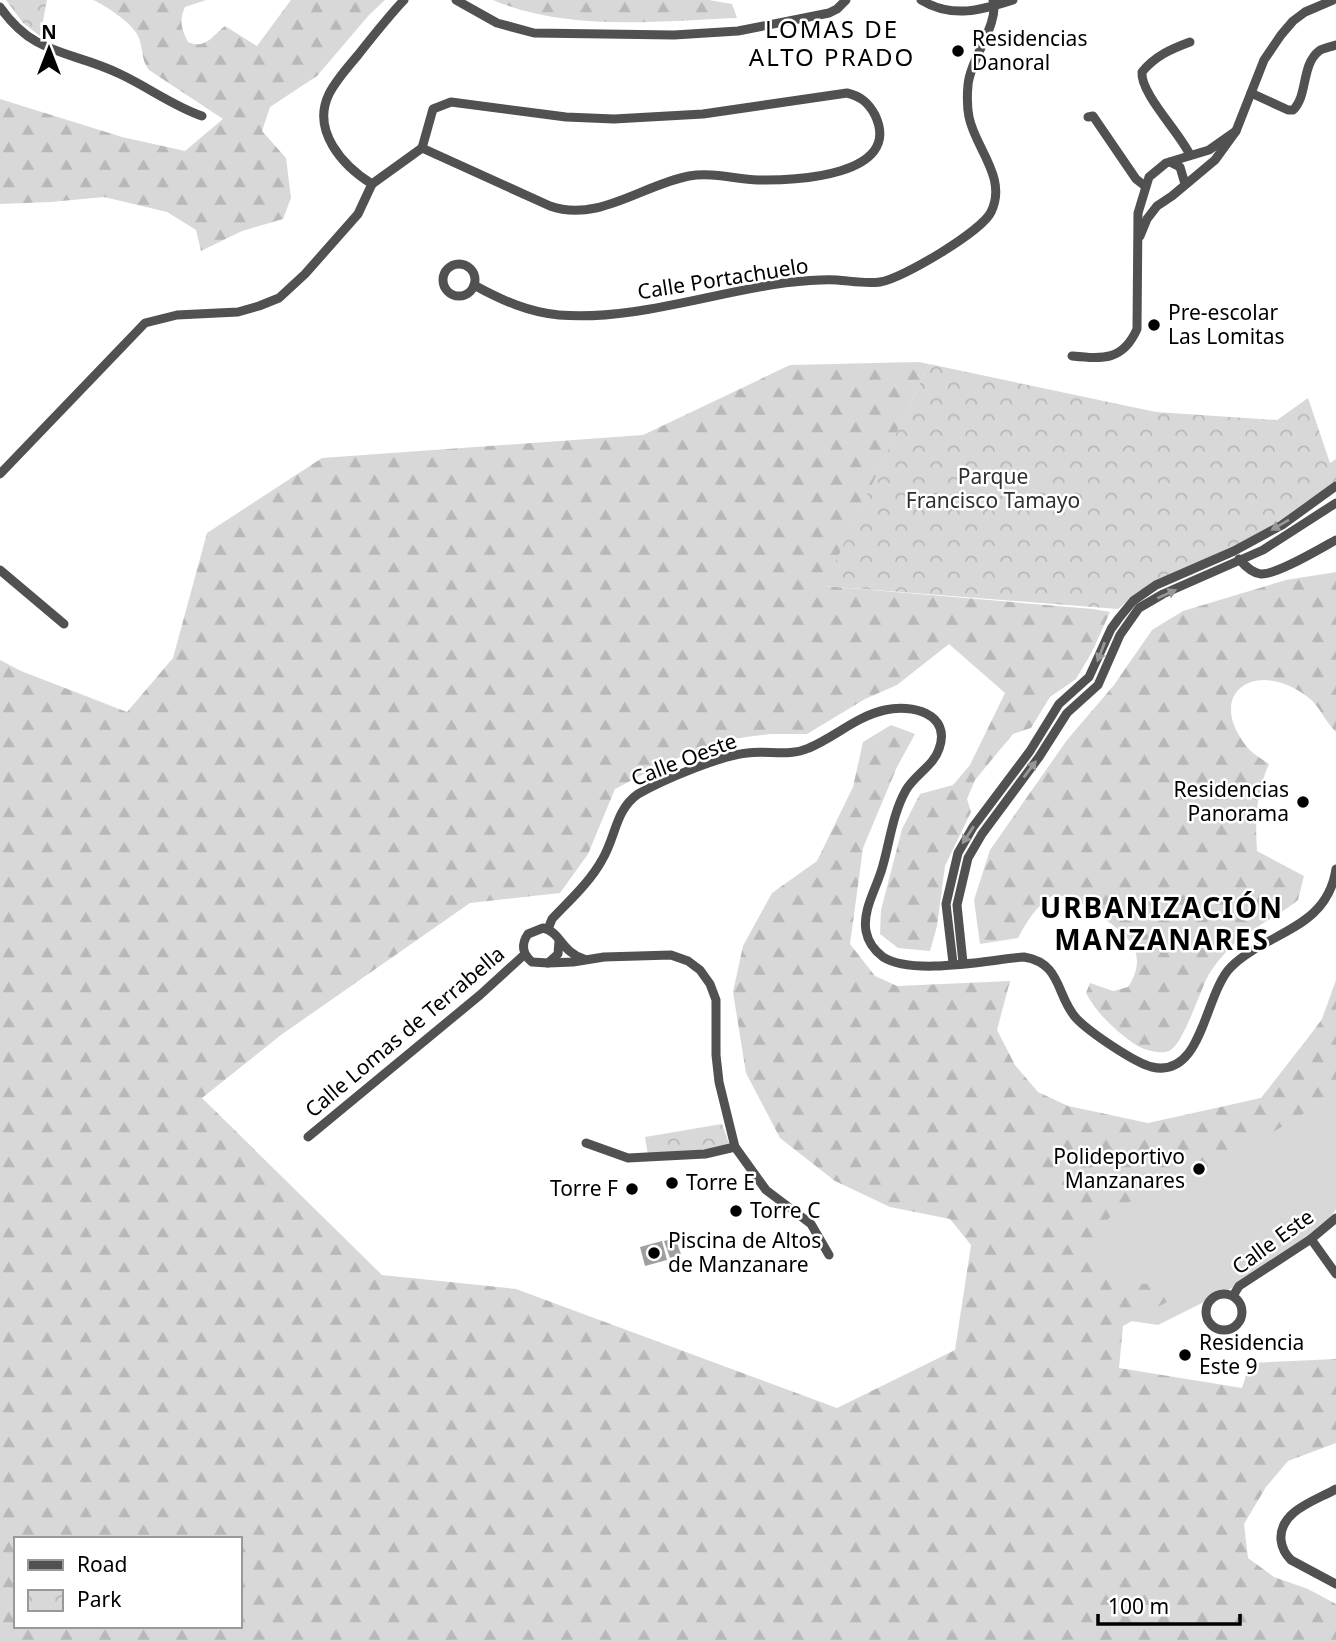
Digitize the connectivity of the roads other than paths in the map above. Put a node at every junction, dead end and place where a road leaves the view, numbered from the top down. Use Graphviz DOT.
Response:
graph roads {
  1 [pos="404,0"];
  2 [pos="456,0"];
  3 [pos="846,0"];
  4 [pos="921,0"];
  5 [pos="1013,0"];
  6 [pos="1333,0"];
  7 [pos="994,3"];
  8 [pos="0,7"];
  9 [pos="1190,43"];
  10 [pos="1336,45"];
  11 [pos="1251,93"];
  12 [pos="202,116"];
  13 [pos="1088,117"];
  14 [pos="1237,131"];
  15 [pos="422,148"];
  16 [pos="1191,155"];
  17 [pos="1170,162"];
  18 [pos="372,184"];
  19 [pos="1185,184"];
  20 [pos="1145,186"];
  21 [pos="1157,206"];
  22 [pos="1138,241"];
  23 [pos="474,285"];
  24 [pos="1072,356"];
  25 [pos="0,474"];
  26 [pos="1336,486"];
  27 [pos="1336,503"];
  28 [pos="1336,540"];
  29 [pos="1234,551"];
  30 [pos="1241,561"];
  31 [pos="0,570"];
  32 [pos="64,624"];
  33 [pos="1336,869"];
  34 [pos="548,929"];
  35 [pos="960,938"];
  36 [pos="949,939"];
  37 [pos="559,941"];
  38 [pos="525,954"];
  39 [pos="585,959"];
  40 [pos="548,963"];
  41 [pos="958,963"];
  42 [pos="308,1137"];
  43 [pos="586,1143"];
  44 [pos="736,1147"];
  45 [pos="1336,1218"];
  46 [pos="1311,1239"];
  47 [pos="829,1255"];
  48 [pos="1336,1274"];
  49 [pos="1233,1296"];
  50 [pos="1336,1489"];
  51 [pos="1336,1584"];
  1 -- 18 [label="street"];
  2 -- 3 [label="street"];
  4 -- 7 [label="street"];
  5 -- 7 [label="street"];
  6 -- 11 [label="street"];
  7 -- 23 [label="street, Calle Portachuelo"];
  8 -- 12 [label="street"];
  9 -- 16 [label="street"];
  10 -- 11 [label="street"];
  11 -- 14 [label="street"];
  13 -- 20 [label="street"];
  14 -- 16 [label="street"];
  14 -- 19 [label="street"];
  15 -- 15 [label="street"];
  15 -- 18 [label="street"];
  16 -- 17 [label="street"];
  17 -- 19 [label="street"];
  17 -- 20 [label="street"];
  18 -- 25 [label="street"];
  19 -- 21 [label="street"];
  20 -- 21 [label="street"];
  20 -- 22 [label="street"];
  21 -- 22 [label="street"];
  22 -- 24 [label="street"];
  26 -- 29 [label="street, one-way"];
  27 -- 30 [label="street"];
  28 -- 30 [label="street"];
  29 -- 30 [label="street"];
  29 -- 36 [label="street, one-way"];
  35 -- 30 [label="street, one-way"];
  31 -- 32 [label="street"];
  33 -- 41 [label="street"];
  34 -- 37 [label="street"];
  34 -- 38 [label="street"];
  34 -- 41 [label="street, Calle Oeste"];
  35 -- 36 [label="street"];
  35 -- 41 [label="street"];
  36 -- 41 [label="street"];
  37 -- 39 [label="street"];
  37 -- 40 [label="street"];
  38 -- 40 [label="street"];
  38 -- 42 [label="street, Calle Lomas de Terrabella"];
  39 -- 40 [label="street"];
  39 -- 44 [label="street"];
  43 -- 44 [label="street"];
  44 -- 47 [label="street"];
  45 -- 46 [label="street, Calle Este"];
  46 -- 48 [label="street"];
  46 -- 49 [label="street, Calle Este"];
  49 -- 49 [label="street"];
  50 -- 51 [label="street"];
}
